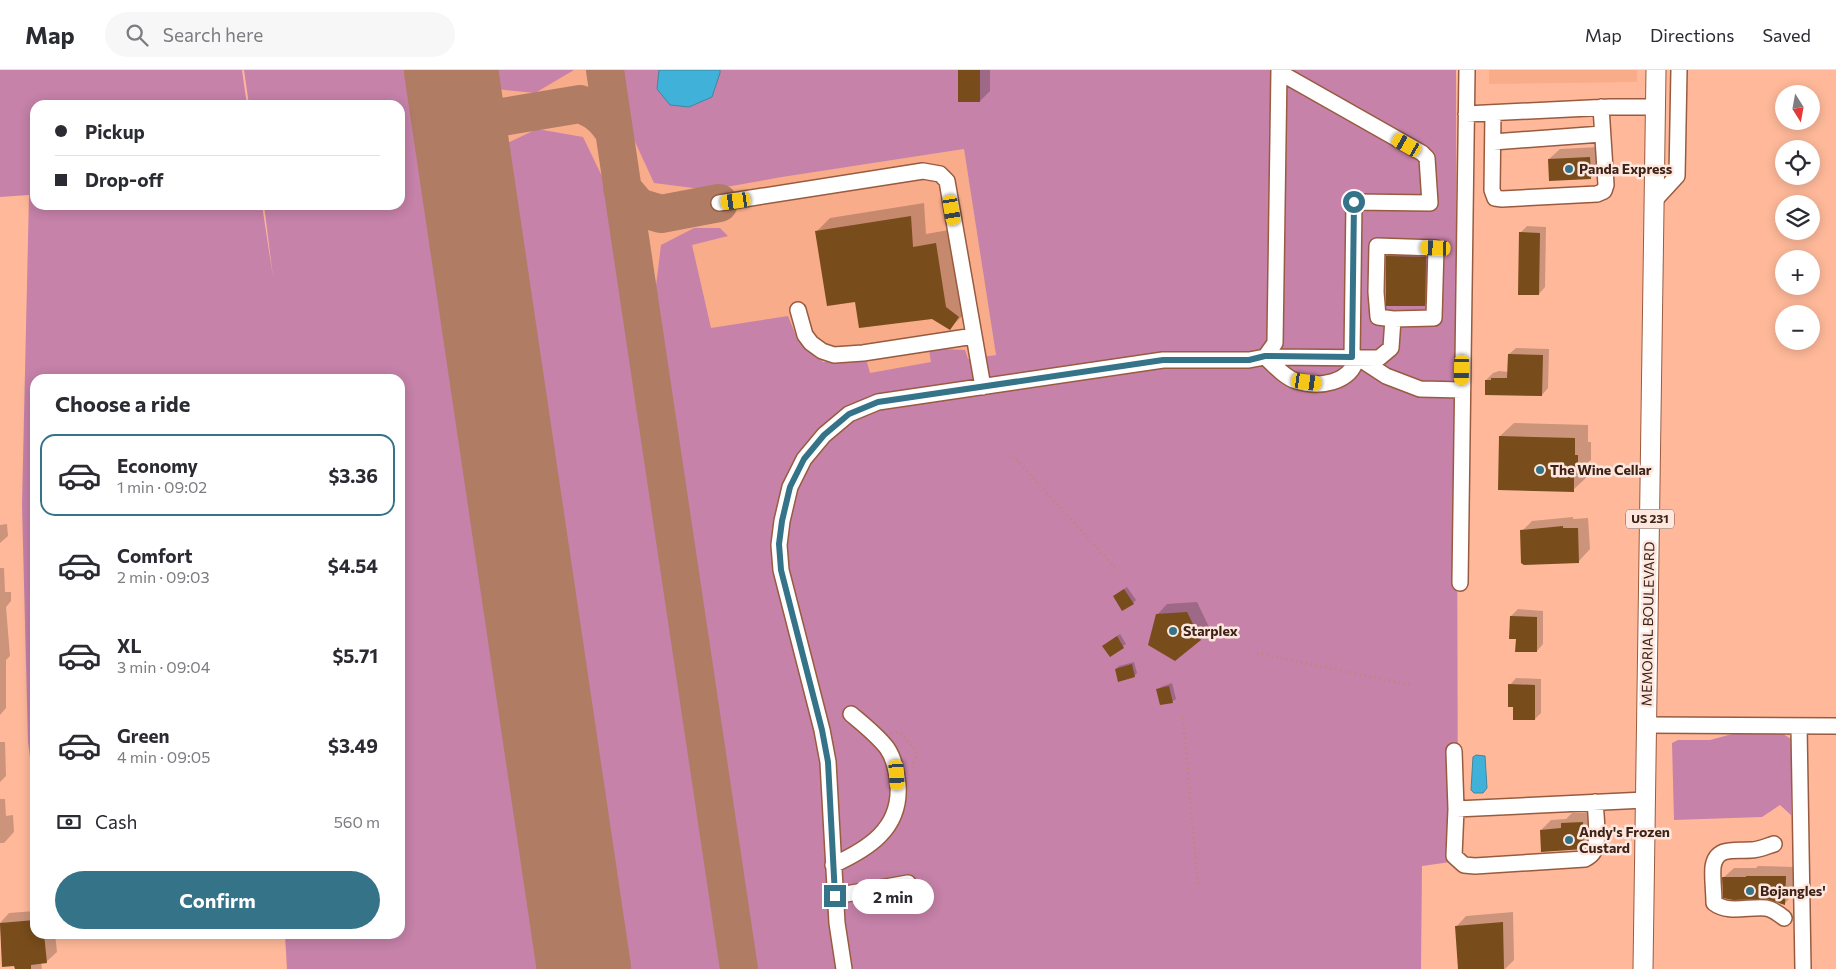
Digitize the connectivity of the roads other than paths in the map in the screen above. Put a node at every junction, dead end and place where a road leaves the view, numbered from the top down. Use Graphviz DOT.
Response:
graph roads {
  1 [pos="1468,70"];
  2 [pos="1656,70"];
  3 [pos="1679,70"];
  4 [pos="1279,71"];
  5 [pos="1601,107"];
  6 [pos="1656,107"];
  7 [pos="1493,113"];
  8 [pos="1466,114"];
  9 [pos="1602,134"];
  10 [pos="1493,142"];
  11 [pos="1654,201"];
  12 [pos="719,203"];
  13 [pos="798,310"];
  14 [pos="1393,319"];
  15 [pos="974,336"];
  16 [pos="1265,356"];
  17 [pos="1355,357"];
  18 [pos="983,387"];
  19 [pos="1462,390"];
  20 [pos="1460,583"];
  21 [pos="851,714"];
  22 [pos="1646,726"];
  23 [pos="1799,726"];
  24 [pos="1836,726"];
  25 [pos="1454,751"];
  26 [pos="1646,800"];
  27 [pos="1595,802"];
  28 [pos="1456,809"];
  29 [pos="1774,844"];
  30 [pos="833,865"];
  31 [pos="908,883"];
  32 [pos="835,896"];
  33 [pos="1784,918"];
  34 [pos="844,969"];
  35 [pos="1643,969"];
  36 [pos="1803,969"];
  1 -- 8 [label="lane"];
  2 -- 6 [label="main road, MEMORIAL BOULEVARD / US 231"];
  3 -- 11 [label="lane"];
  4 -- 16 [label="lane"];
  4 -- 17 [label="lane"];
  5 -- 6 [label="lane"];
  5 -- 7 [label="lane"];
  5 -- 9 [label="lane"];
  6 -- 11 [label="main road, MEMORIAL BOULEVARD / US 231"];
  7 -- 8 [label="lane"];
  7 -- 10 [label="lane"];
  8 -- 19 [label="lane"];
  9 -- 10 [label="lane"];
  9 -- 10 [label="lane"];
  11 -- 22 [label="main road, MEMORIAL BOULEVARD / US 231"];
  12 -- 15 [label="lane"];
  13 -- 15 [label="lane"];
  14 -- 14 [label="lane"];
  14 -- 17 [label="lane"];
  15 -- 18 [label="lane"];
  16 -- 17 [label="lane"];
  16 -- 17 [label="lane"];
  16 -- 18 [label="lane"];
  17 -- 19 [label="lane"];
  18 -- 30 [label="lane"];
  19 -- 20 [label="lane"];
  21 -- 30 [label="lane"];
  22 -- 23 [label="lane"];
  22 -- 26 [label="main road, MEMORIAL BOULEVARD / US 231"];
  23 -- 24 [label="lane"];
  23 -- 36 [label="lane"];
  25 -- 28 [label="lane"];
  26 -- 27 [label="lane"];
  26 -- 35 [label="main road, MEMORIAL BOULEVARD / US 231"];
  27 -- 28 [label="lane"];
  27 -- 28 [label="lane"];
  29 -- 33 [label="lane"];
  30 -- 32 [label="lane"];
  31 -- 32 [label="lane"];
  32 -- 34 [label="lane"];
}
